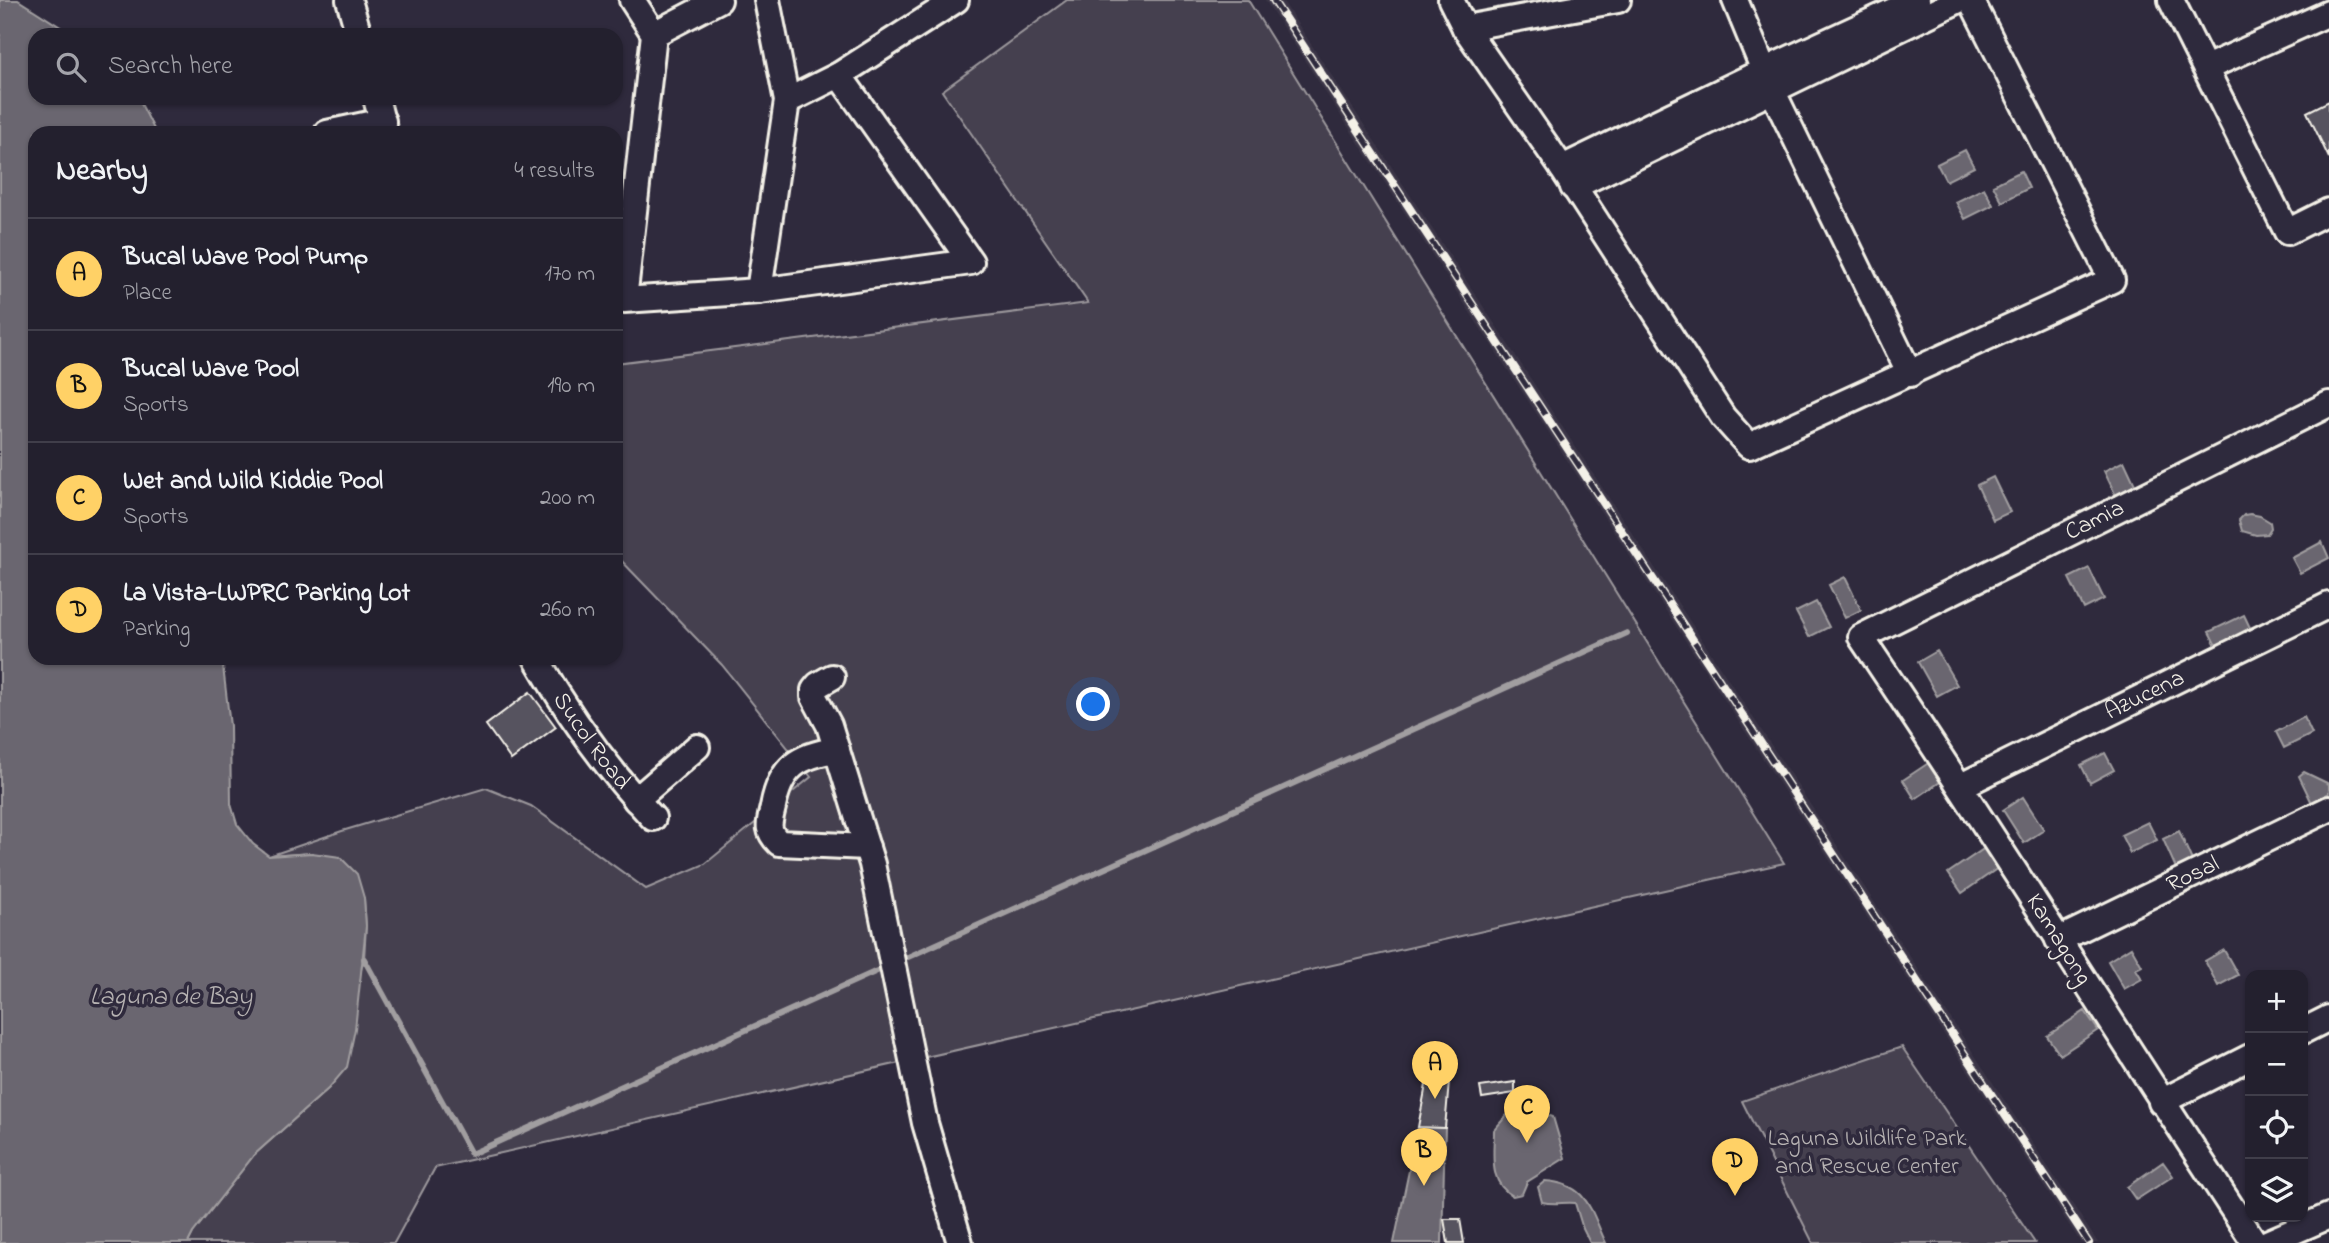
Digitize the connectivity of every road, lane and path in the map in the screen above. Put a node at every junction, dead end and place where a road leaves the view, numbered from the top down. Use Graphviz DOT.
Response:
graph roads {
  1 [pos="349,0"];
  2 [pos="632,0"];
  3 [pos="719,0"];
  4 [pos="767,0"];
  5 [pos="956,0"];
  6 [pos="1451,0"];
  7 [pos="1618,0"];
  8 [pos="1735,0"];
  9 [pos="1917,0"];
  10 [pos="1959,0"];
  11 [pos="1971,0"];
  12 [pos="2171,0"];
  13 [pos="2329,13"];
  14 [pos="357,28"];
  15 [pos="1465,28"];
  16 [pos="654,34"];
  17 [pos="2206,68"];
  18 [pos="839,75"];
  19 [pos="1768,81"];
  20 [pos="787,101"];
  21 [pos="382,117"];
  22 [pos="351,126"];
  23 [pos="1567,177"];
  24 [pos="2329,211"];
  25 [pos="759,291"];
  26 [pos="1910,374"];
  27 [pos="2329,404"];
  28 [pos="2329,605"];
  29 [pos="1861,637"];
  30 [pos="540,665"];
  31 [pos="832,677"];
  32 [pos="697,747"];
  33 [pos="837,750"];
  34 [pos="1961,786"];
  35 [pos="636,800"];
  36 [pos="2329,809"];
  37 [pos="653,818"];
  38 [pos="867,847"];
  39 [pos="2058,940"];
  40 [pos="2329,1018"];
  41 [pos="2308,1028"];
  42 [pos="2245,1060"];
  43 [pos="2161,1102"];
  44 [pos="2329,1216"];
  45 [pos="960,1243"];
  46 [pos="2255,1243"];
  47 [pos="2267,1243"];
  1 -- 14 [label="street"];
  2 -- 16 [label="street"];
  3 -- 16 [label="street"];
  4 -- 20 [label="street"];
  5 -- 18 [label="street"];
  6 -- 15 [label="street"];
  7 -- 15 [label="street"];
  8 -- 19 [label="street"];
  9 -- 19 [label="street"];
  10 -- 19 [label="street"];
  11 -- 26 [label="street"];
  12 -- 17 [label="street"];
  13 -- 17 [label="street"];
  15 -- 23 [label="street"];
  16 -- 25 [label="street"];
  17 -- 24 [label="street"];
  18 -- 20 [label="street"];
  18 -- 25 [label="street"];
  19 -- 23 [label="street"];
  19 -- 26 [label="street"];
  20 -- 25 [label="street"];
  21 -- 22 [label="street"];
  23 -- 26 [label="street"];
  27 -- 29 [label="street, Camia"];
  28 -- 34 [label="street, Azucena"];
  29 -- 34 [label="street, Kamagong"];
  30 -- 35 [label="street, Sucol Road"];
  31 -- 33 [label="street"];
  32 -- 35 [label="street"];
  33 -- 38 [label="street"];
  33 -- 38 [label="street"];
  34 -- 39 [label="street, Kamagong"];
  35 -- 37 [label="street, Sucol Road"];
  36 -- 39 [label="street, Rosal"];
  38 -- 45 [label="street"];
  39 -- 43 [label="street, Kamagong"];
  40 -- 41 [label="street"];
  42 -- 43 [label="street"];
  43 -- 46 [label="street, Kamagong"];
  44 -- 47 [label="street"];
}
